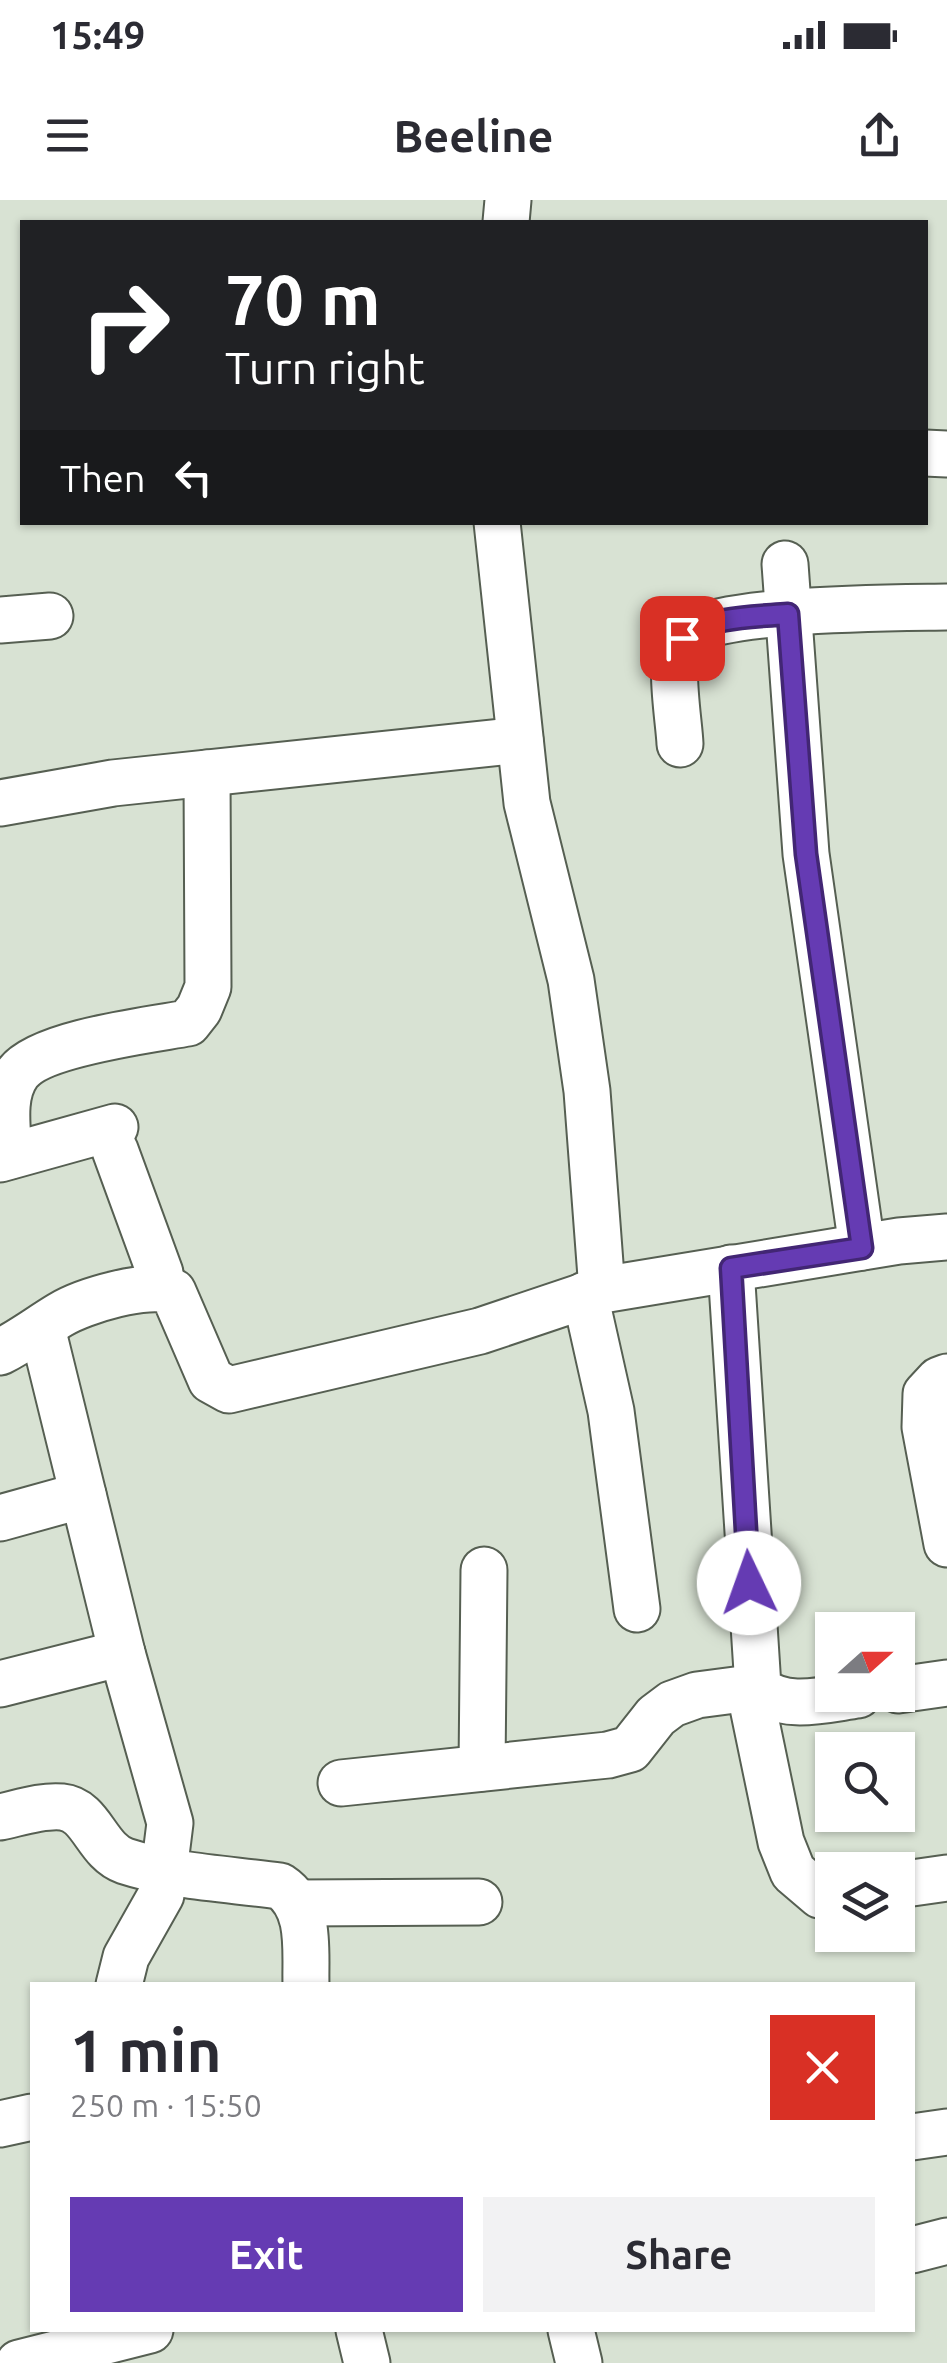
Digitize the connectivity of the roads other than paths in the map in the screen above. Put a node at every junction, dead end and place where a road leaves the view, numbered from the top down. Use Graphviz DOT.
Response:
graph roads {
  1 [pos="497,525"];
  2 [pos="785,564"];
  3 [pos="947,606"];
  4 [pos="788,614"];
  5 [pos="50,616"];
  6 [pos="0,620"];
  7 [pos="520,740"];
  8 [pos="680,744"];
  9 [pos="207,773"];
  10 [pos="0,803"];
  11 [pos="5,1158"];
  12 [pos="947,1237"];
  13 [pos="862,1248"];
  14 [pos="731,1268"];
  15 [pos="161,1287"];
  16 [pos="594,1293"];
  17 [pos="42,1328"];
  18 [pos="0,1352"];
  19 [pos="947,1377"];
  20 [pos="83,1495"];
  21 [pos="0,1518"];
  22 [pos="947,1544"];
  23 [pos="484,1570"];
  24 [pos="637,1609"];
  25 [pos="122,1653"];
  26 [pos="0,1684"];
  27 [pos="947,1684"];
  28 [pos="754,1688"];
  29 [pos="915,1688"];
  30 [pos="815,1700"];
  31 [pos="482,1768"];
  32 [pos="341,1782"];
  33 [pos="0,1817"];
  34 [pos="165,1870"];
  35 [pos="947,1878"];
  36 [pos="915,1883"];
  37 [pos="815,1891"];
  38 [pos="479,1902"];
  39 [pos="297,1903"];
  40 [pos="120,1982"];
  41 [pos="306,1982"];
  42 [pos="30,2117"];
  43 [pos="0,2124"];
  44 [pos="947,2132"];
  45 [pos="915,2137"];
  46 [pos="947,2242"];
  47 [pos="915,2249"];
  48 [pos="142,2332"];
  49 [pos="359,2332"];
  50 [pos="571,2332"];
  51 [pos="19,2363"];
  52 [pos="367,2363"];
  53 [pos="578,2363"];
  1 -- 7 [label="street"];
  2 -- 4 [label="street"];
  3 -- 4 [label="street"];
  4 -- 8 [label="street"];
  4 -- 13 [label="street"];
  5 -- 6 [label="street"];
  7 -- 9 [label="street"];
  7 -- 16 [label="street"];
  9 -- 10 [label="street"];
  9 -- 11 [label="street"];
  11 -- 15 [label="street"];
  12 -- 13 [label="street"];
  13 -- 14 [label="street"];
  14 -- 16 [label="street"];
  14 -- 28 [label="street"];
  15 -- 16 [label="street"];
  15 -- 17 [label="street"];
  16 -- 24 [label="street"];
  17 -- 18 [label="street"];
  17 -- 20 [label="street"];
  19 -- 22 [label="street"];
  20 -- 21 [label="street"];
  20 -- 25 [label="street"];
  23 -- 31 [label="street"];
  25 -- 26 [label="street"];
  25 -- 34 [label="street"];
  27 -- 29 [label="street"];
  28 -- 30 [label="street"];
  28 -- 31 [label="street"];
  28 -- 37 [label="street"];
  31 -- 32 [label="street"];
  33 -- 34 [label="street"];
  34 -- 39 [label="street"];
  34 -- 40 [label="street"];
  35 -- 36 [label="street"];
  38 -- 39 [label="street"];
  39 -- 41 [label="street"];
  42 -- 43 [label="street"];
  44 -- 45 [label="street"];
  46 -- 47 [label="street"];
  48 -- 51 [label="street"];
  49 -- 52 [label="street"];
  50 -- 53 [label="street"];
}
